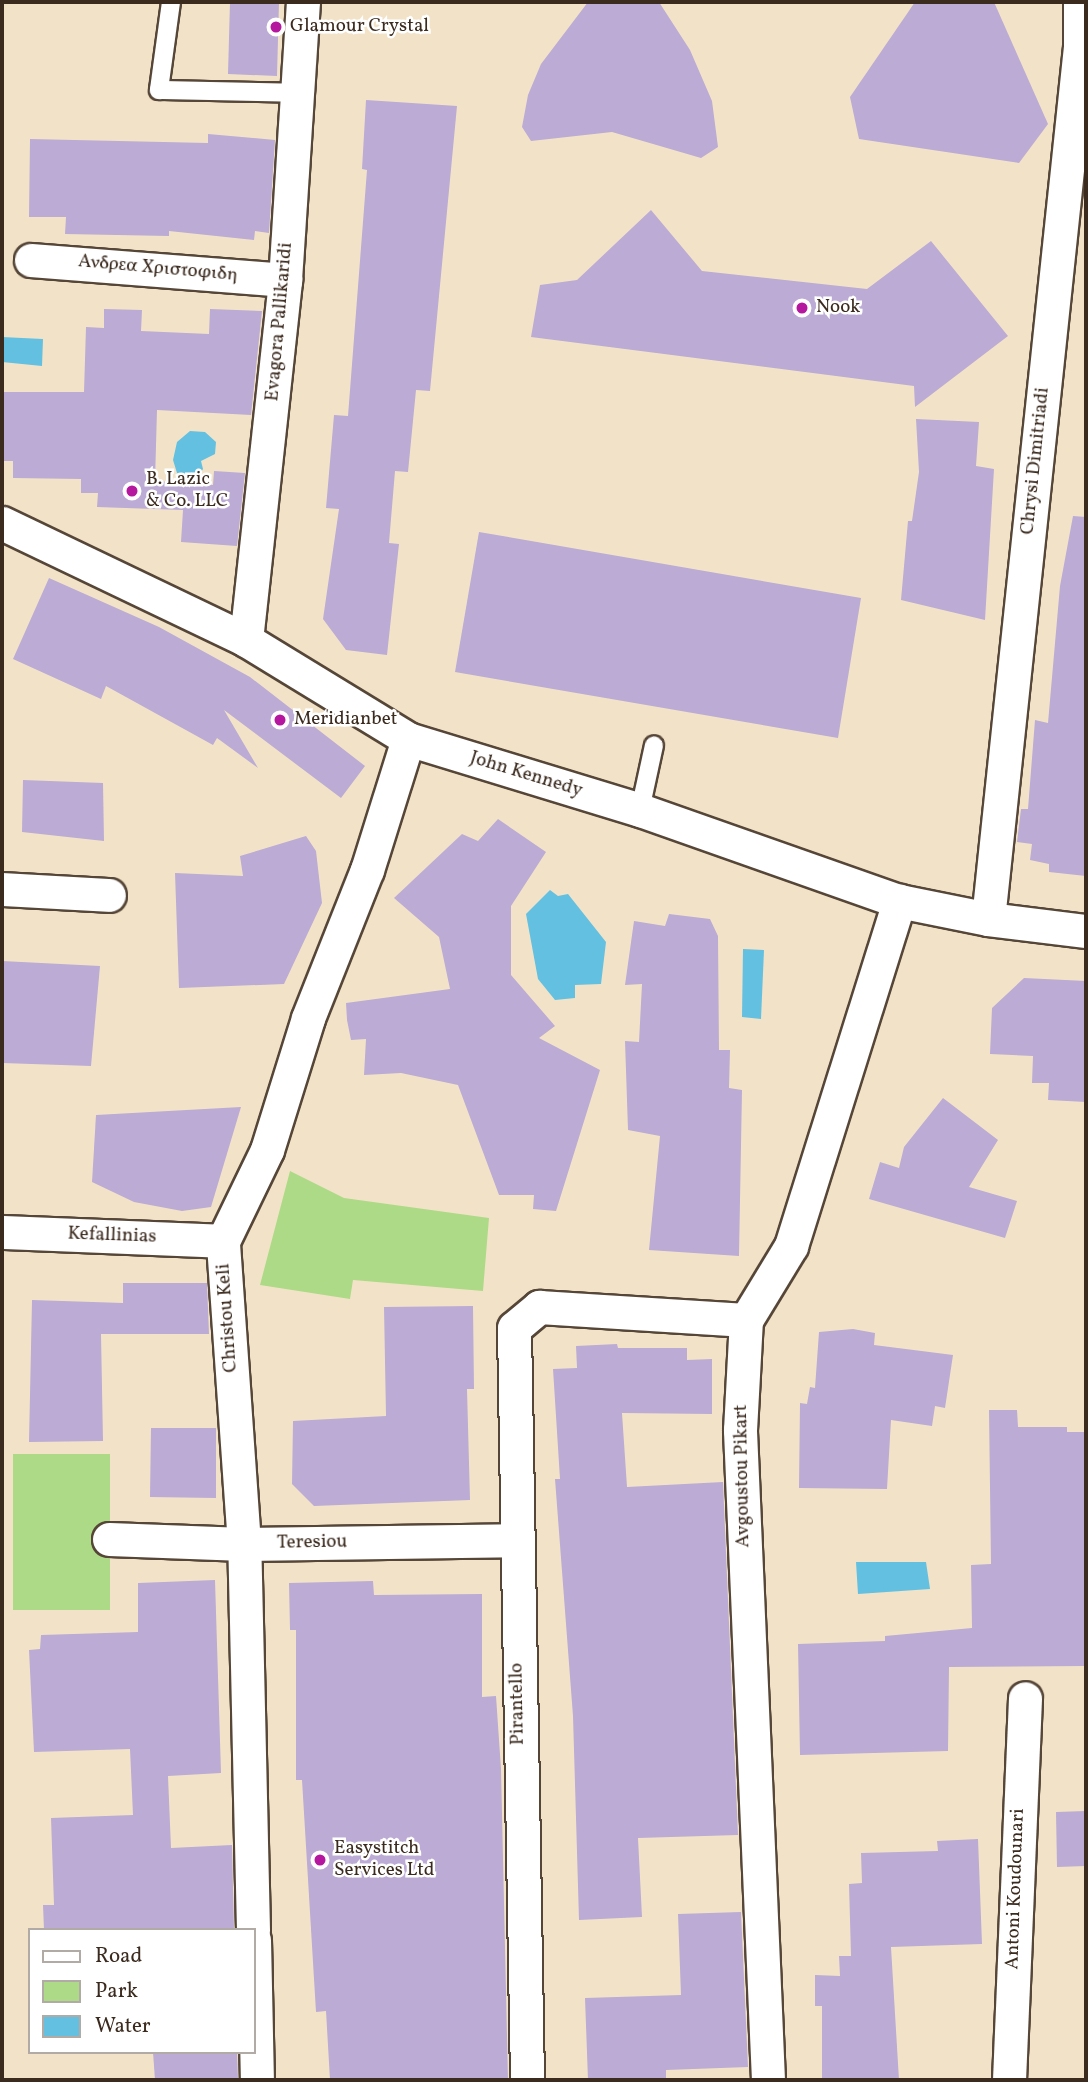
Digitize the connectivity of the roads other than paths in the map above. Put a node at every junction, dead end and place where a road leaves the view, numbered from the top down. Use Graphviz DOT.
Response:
graph roads {
  1 [pos="171,2"];
  2 [pos="303,2"];
  3 [pos="1080,2"];
  4 [pos="1083,48"];
  5 [pos="297,93"];
  6 [pos="32,260"];
  7 [pos="285,280"];
  8 [pos="2,523"];
  9 [pos="246,640"];
  10 [pos="408,739"];
  11 [pos="654,745"];
  12 [pos="640,810"];
  13 [pos="2,889"];
  14 [pos="109,895"];
  15 [pos="899,901"];
  16 [pos="988,919"];
  17 [pos="1086,931"];
  18 [pos="2,1232"];
  19 [pos="223,1241"];
  20 [pos="746,1320"];
  21 [pos="109,1539"];
  22 [pos="514,1540"];
  23 [pos="244,1544"];
  24 [pos="1025,1698"];
  25 [pos="254,1928"];
  26 [pos="256,2033"];
  27 [pos="257,2080"];
  28 [pos="527,2080"];
  29 [pos="768,2080"];
  30 [pos="1009,2080"];
  1 -- 5 [label="lane"];
  2 -- 5 [label="street, Evagora Pallikaridi"];
  3 -- 4 [label="street, Chrysi Dimitriadi"];
  4 -- 16 [label="street, Chrysi Dimitriadi"];
  5 -- 7 [label="street, Evagora Pallikaridi"];
  6 -- 7 [label="street, Ανδρεα Χριστοφιδη"];
  7 -- 9 [label="street, Evagora Pallikaridi"];
  8 -- 9 [label="street, John Kennedy"];
  9 -- 10 [label="street, John Kennedy"];
  10 -- 12 [label="street, John Kennedy"];
  10 -- 19 [label="street, Christou Keli"];
  11 -- 12 [label="lane"];
  12 -- 15 [label="street, John Kennedy"];
  13 -- 14 [label="street"];
  15 -- 16 [label="street, John Kennedy"];
  15 -- 20 [label="street, Avgoustou Pikart"];
  16 -- 17 [label="street, John Kennedy"];
  18 -- 19 [label="street, Kefallinias"];
  19 -- 23 [label="street, Christou Keli"];
  20 -- 22 [label="street, Pirantello"];
  20 -- 29 [label="street, Avgoustou Pikart"];
  21 -- 23 [label="street, Teresiou"];
  22 -- 23 [label="street, Teresiou"];
  22 -- 28 [label="street, Pirantello"];
  23 -- 25 [label="street, Christou Keli"];
  24 -- 30 [label="street, Antoni Koudounari"];
  26 -- 27 [label="street"];
}
